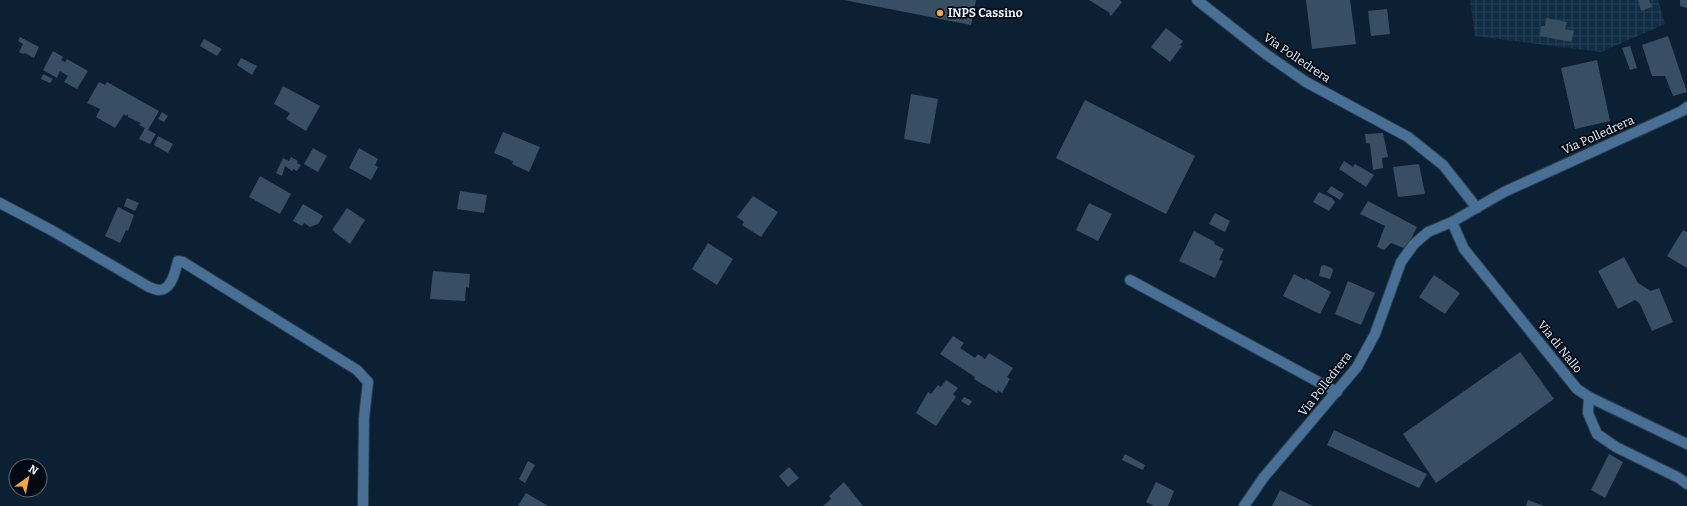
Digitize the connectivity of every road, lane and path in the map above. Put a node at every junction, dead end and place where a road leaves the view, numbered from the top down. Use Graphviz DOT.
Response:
graph roads {
  1 [pos="1198,0"];
  2 [pos="1687,107"];
  3 [pos="0,202"];
  4 [pos="1477,208"];
  5 [pos="1452,222"];
  6 [pos="1130,280"];
  7 [pos="1337,392"];
  8 [pos="1589,397"];
  9 [pos="1687,444"];
  10 [pos="1687,484"];
  11 [pos="363,506"];
  12 [pos="1244,506"];
  1 -- 4 [label="street, Via Polledrera"];
  2 -- 4 [label="street, Via Polledrera"];
  3 -- 11 [label="street"];
  4 -- 5 [label="street, Via Polledrera"];
  5 -- 7 [label="street, Via Polledrera"];
  5 -- 8 [label="street, Via di Nallo"];
  6 -- 7 [label="street"];
  7 -- 12 [label="street, Via Polledrera"];
  8 -- 9 [label="street, Via di Nallo"];
  8 -- 10 [label="street"];
}
